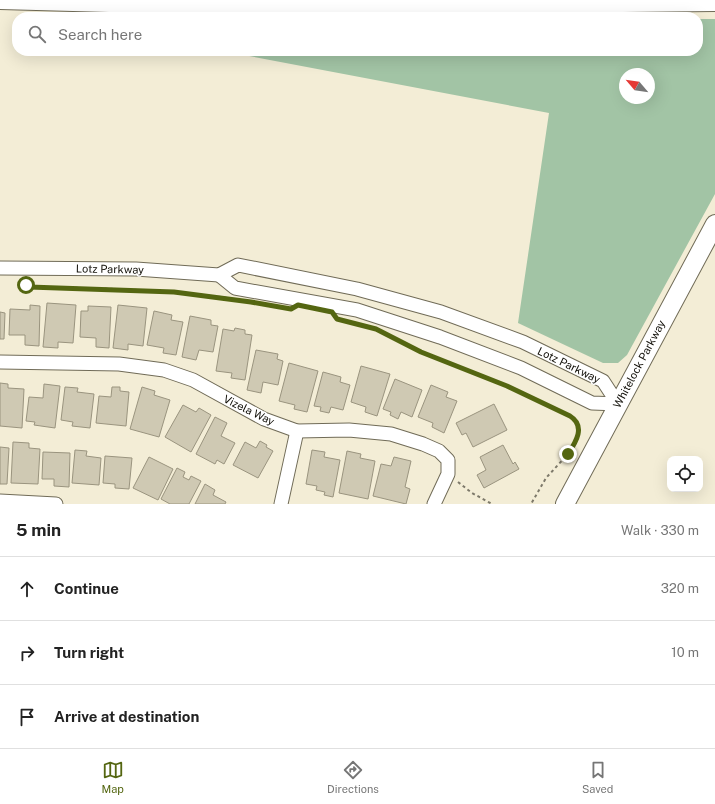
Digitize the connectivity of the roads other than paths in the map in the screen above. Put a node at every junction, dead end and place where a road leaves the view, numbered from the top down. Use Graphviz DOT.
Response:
graph roads {
  1 [pos="0,1"];
  2 [pos="715,3"];
  3 [pos="715,224"];
  4 [pos="0,268"];
  5 [pos="219,275"];
  6 [pos="0,362"];
  7 [pos="618,404"];
  8 [pos="297,431"];
  9 [pos="0,501"];
  10 [pos="56,504"];
  11 [pos="281,504"];
  12 [pos="434,504"];
  13 [pos="564,504"];
  1 -- 2 [label="street"];
  3 -- 7 [label="main road, Whitelock Parkway"];
  4 -- 5 [label="street, Lotz Parkway"];
  5 -- 7 [label="street"];
  5 -- 7 [label="street, Lotz Parkway"];
  6 -- 8 [label="street, Vizela Way"];
  7 -- 13 [label="main road, Whitelock Parkway"];
  8 -- 11 [label="street"];
  8 -- 12 [label="street, Vizela Way"];
  9 -- 10 [label="street"];
}
